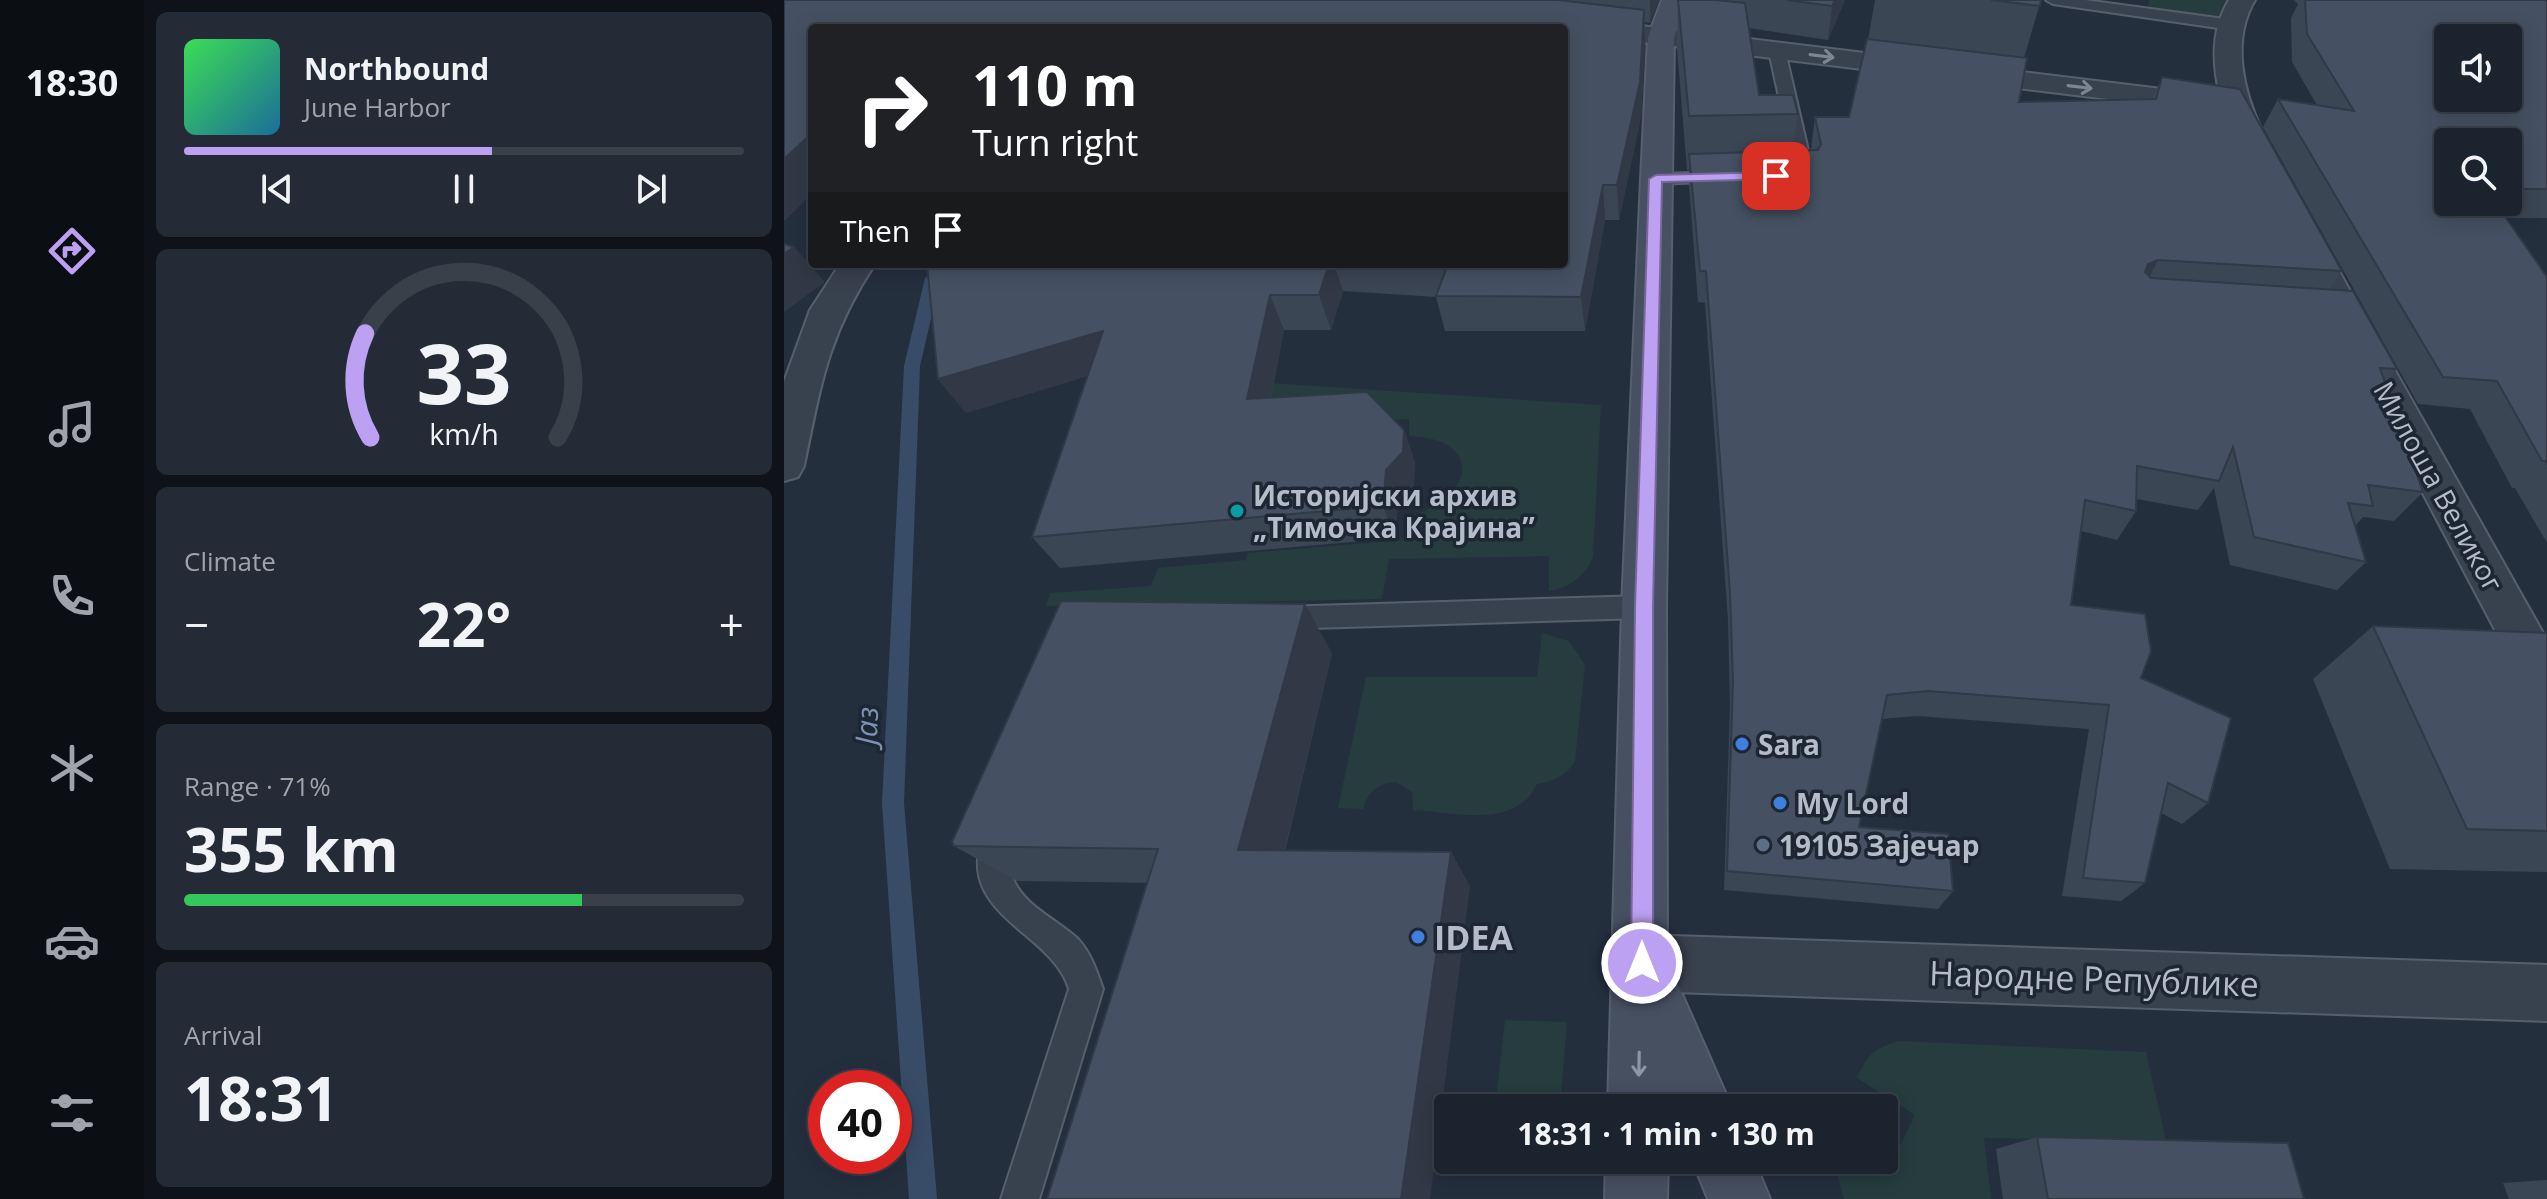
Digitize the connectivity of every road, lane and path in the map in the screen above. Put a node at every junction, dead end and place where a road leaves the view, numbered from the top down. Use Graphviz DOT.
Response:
graph roads {
  1 [pos="1675,0"];
  2 [pos="2053,0"];
  3 [pos="2237,13"];
  4 [pos="1556,23"];
  5 [pos="1564,24"];
  6 [pos="1568,25"];
  7 [pos="1661,37"];
  8 [pos="1777,51"];
  9 [pos="2233,105"];
  10 [pos="2263,161"];
  11 [pos="1776,176"];
  12 [pos="1746,177"];
  13 [pos="1656,179"];
  14 [pos="2285,203"];
  15 [pos="855,268"];
  16 [pos="784,466"];
  17 [pos="1644,607"];
  18 [pos="1256,618"];
  19 [pos="2547,684"];
  20 [pos="1006,815"];
  21 [pos="1642,963"];
  22 [pos="2547,993"];
  23 [pos="1638,1094"];
  24 [pos="1696,1094"];
  25 [pos="1637,1174"];
  26 [pos="1729,1174"];
  27 [pos="1020,1199"];
  28 [pos="1636,1199"];
  29 [pos="1739,1199"];
  1 -- 7 [label="street"];
  2 -- 3 [label="lane"];
  3 -- 9 [label="street"];
  4 -- 5 [label="street"];
  6 -- 7 [label="street"];
  7 -- 8 [label="street"];
  7 -- 13 [label="street"];
  8 -- 9 [label="street, one-way"];
  8 -- 11 [label="lane"];
  9 -- 10 [label="street"];
  12 -- 13 [label="lane"];
  13 -- 17 [label="street"];
  14 -- 19 [label="street, Милоша Великог"];
  15 -- 16 [label="street"];
  17 -- 18 [label="lane"];
  17 -- 21 [label="street"];
  20 -- 27 [label="lane"];
  21 -- 22 [label="street, Народне Републике"];
  21 -- 23 [label="street, one-way"];
  21 -- 24 [label="street"];
  25 -- 28 [label="street"];
  26 -- 29 [label="street"];
}
